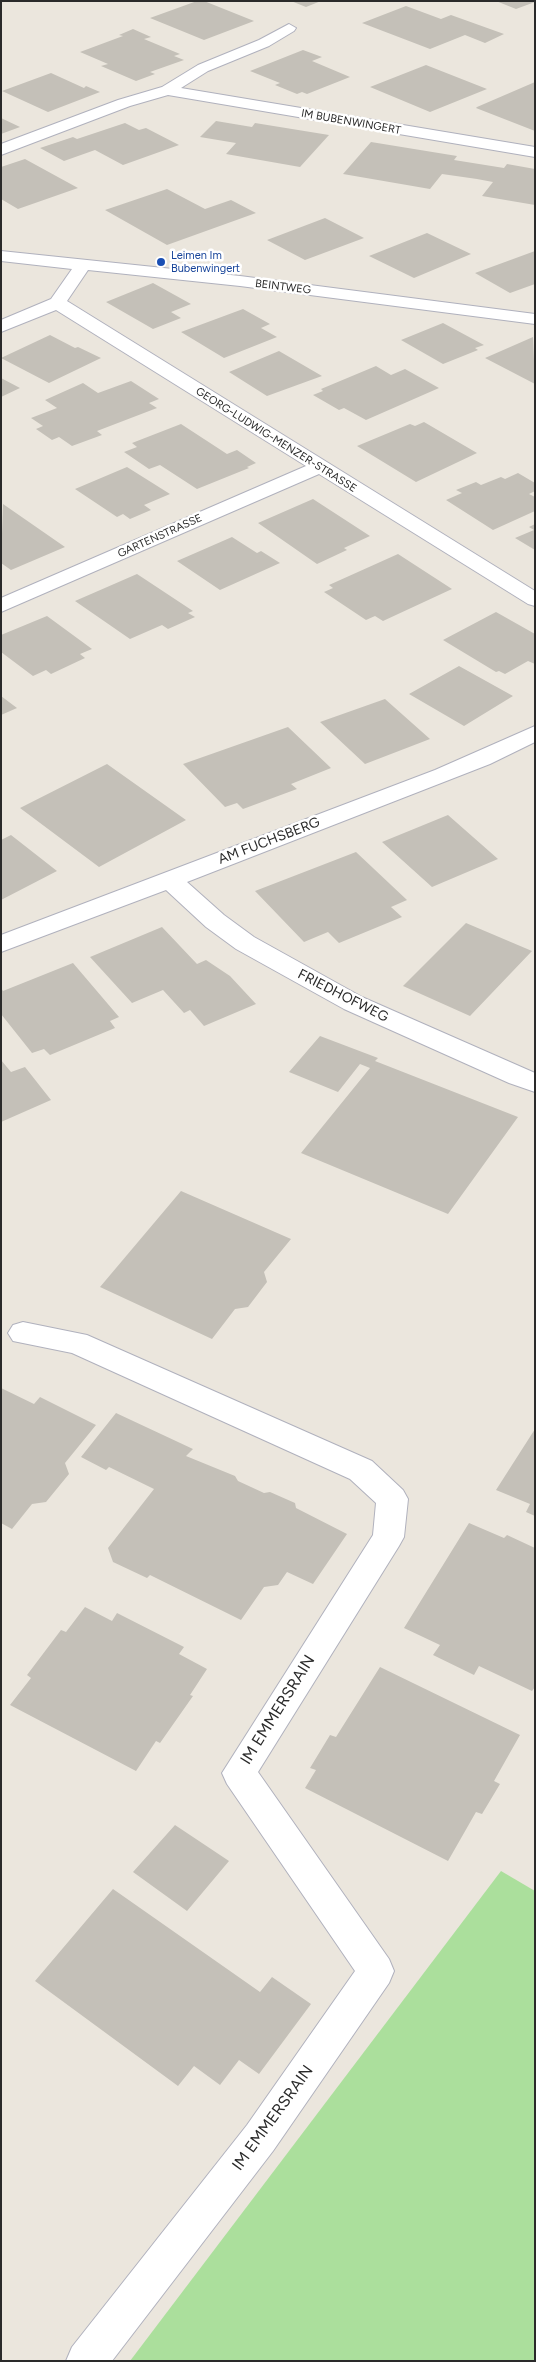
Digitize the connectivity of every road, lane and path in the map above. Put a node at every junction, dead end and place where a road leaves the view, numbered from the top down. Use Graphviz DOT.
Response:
graph roads {
  1 [pos="289,28"];
  2 [pos="167,90"];
  3 [pos="1,150"];
  4 [pos="535,152"];
  5 [pos="1,256"];
  6 [pos="83,265"];
  7 [pos="57,303"];
  8 [pos="535,319"];
  9 [pos="1,327"];
  10 [pos="320,467"];
  11 [pos="535,600"];
  12 [pos="1,606"];
  13 [pos="535,732"];
  14 [pos="514,744"];
  15 [pos="535,757"];
  16 [pos="169,879"];
  17 [pos="1,944"];
  18 [pos="535,1083"];
  19 [pos="23,1333"];
  20 [pos="86,2361"];
  1 -- 2 [label="street, IM BUBENWINGERT"];
  2 -- 3 [label="street, IM BUBENWINGERT"];
  2 -- 4 [label="street, IM BUBENWINGERT"];
  5 -- 6 [label="street, BEINTWEG"];
  6 -- 7 [label="street"];
  6 -- 8 [label="street, BEINTWEG"];
  7 -- 9 [label="street"];
  7 -- 10 [label="street, GEORG-LUDWIG-MENZER-STRASSE"];
  10 -- 11 [label="street, GEORG-LUDWIG-MENZER-STRASSE"];
  10 -- 12 [label="street, GARTENSTRASSE"];
  13 -- 14 [label="street, AM FUCHSBERG"];
  14 -- 15 [label="street"];
  14 -- 16 [label="street, AM FUCHSBERG"];
  16 -- 17 [label="street, AM FUCHSBERG"];
  16 -- 18 [label="street, FRIEDHOFWEG"];
  19 -- 20 [label="street, IM EMMERSRAIN"];
}
